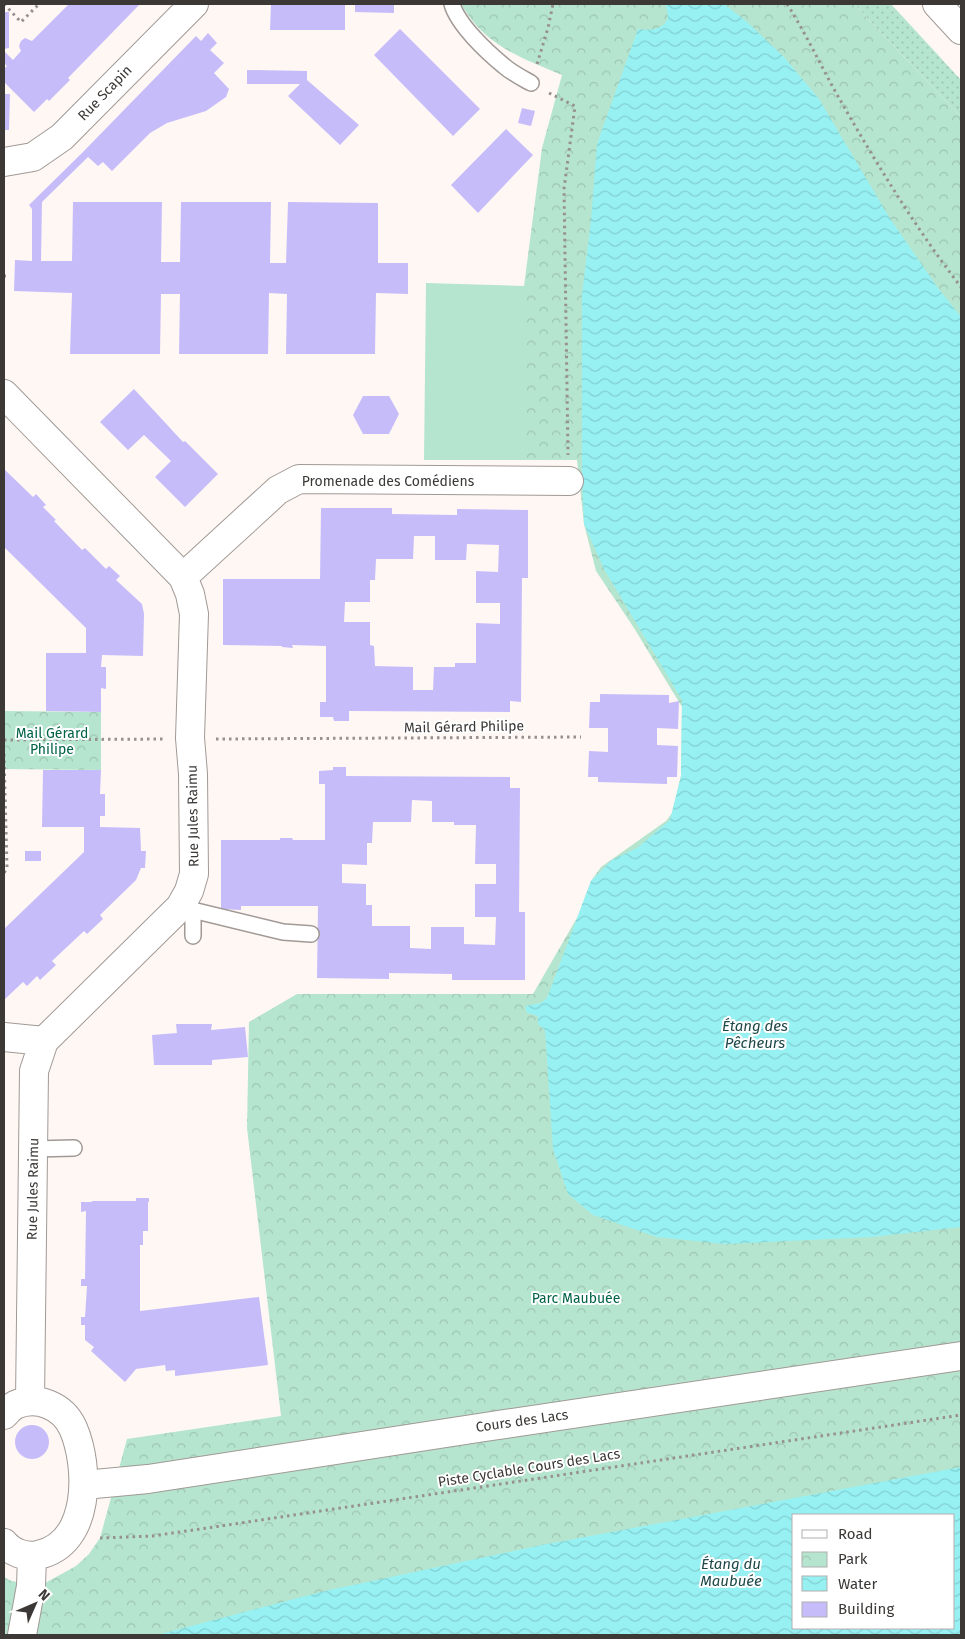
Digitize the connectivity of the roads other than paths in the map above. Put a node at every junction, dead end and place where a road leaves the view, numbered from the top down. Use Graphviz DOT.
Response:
graph roads {
  1 [pos="194,4"];
  2 [pos="452,4"];
  3 [pos="936,4"];
  4 [pos="961,30"];
  5 [pos="531,83"];
  6 [pos="4,162"];
  7 [pos="4,394"];
  8 [pos="569,481"];
  9 [pos="183,577"];
  10 [pos="187,908"];
  11 [pos="311,934"];
  12 [pos="194,936"];
  13 [pos="4,1037"];
  14 [pos="44,1041"];
  15 [pos="74,1148"];
  16 [pos="33,1149"];
  17 [pos="961,1356"];
  18 [pos="30,1401"];
  19 [pos="4,1415"];
  20 [pos="84,1484"];
  21 [pos="4,1543"];
  22 [pos="32,1556"];
  23 [pos="22,1635"];
  1 -- 6 [label="main road, Rue Scapin"];
  2 -- 5 [label="lane"];
  3 -- 4 [label="main road"];
  7 -- 9 [label="main road, Rue Jules Raimu"];
  8 -- 9 [label="main road, Promenade des Comédiens"];
  9 -- 10 [label="main road, Rue Jules Raimu"];
  10 -- 11 [label="lane"];
  10 -- 12 [label="lane"];
  10 -- 14 [label="main road, Rue Jules Raimu"];
  13 -- 14 [label="main road"];
  14 -- 16 [label="main road, Rue Jules Raimu"];
  15 -- 16 [label="lane"];
  16 -- 18 [label="main road, Rue Jules Raimu"];
  17 -- 20 [label="main road, Cours des Lacs"];
  18 -- 19 [label="main road"];
  18 -- 20 [label="main road"];
  20 -- 22 [label="main road"];
  21 -- 22 [label="main road"];
  22 -- 23 [label="main road"];
}
